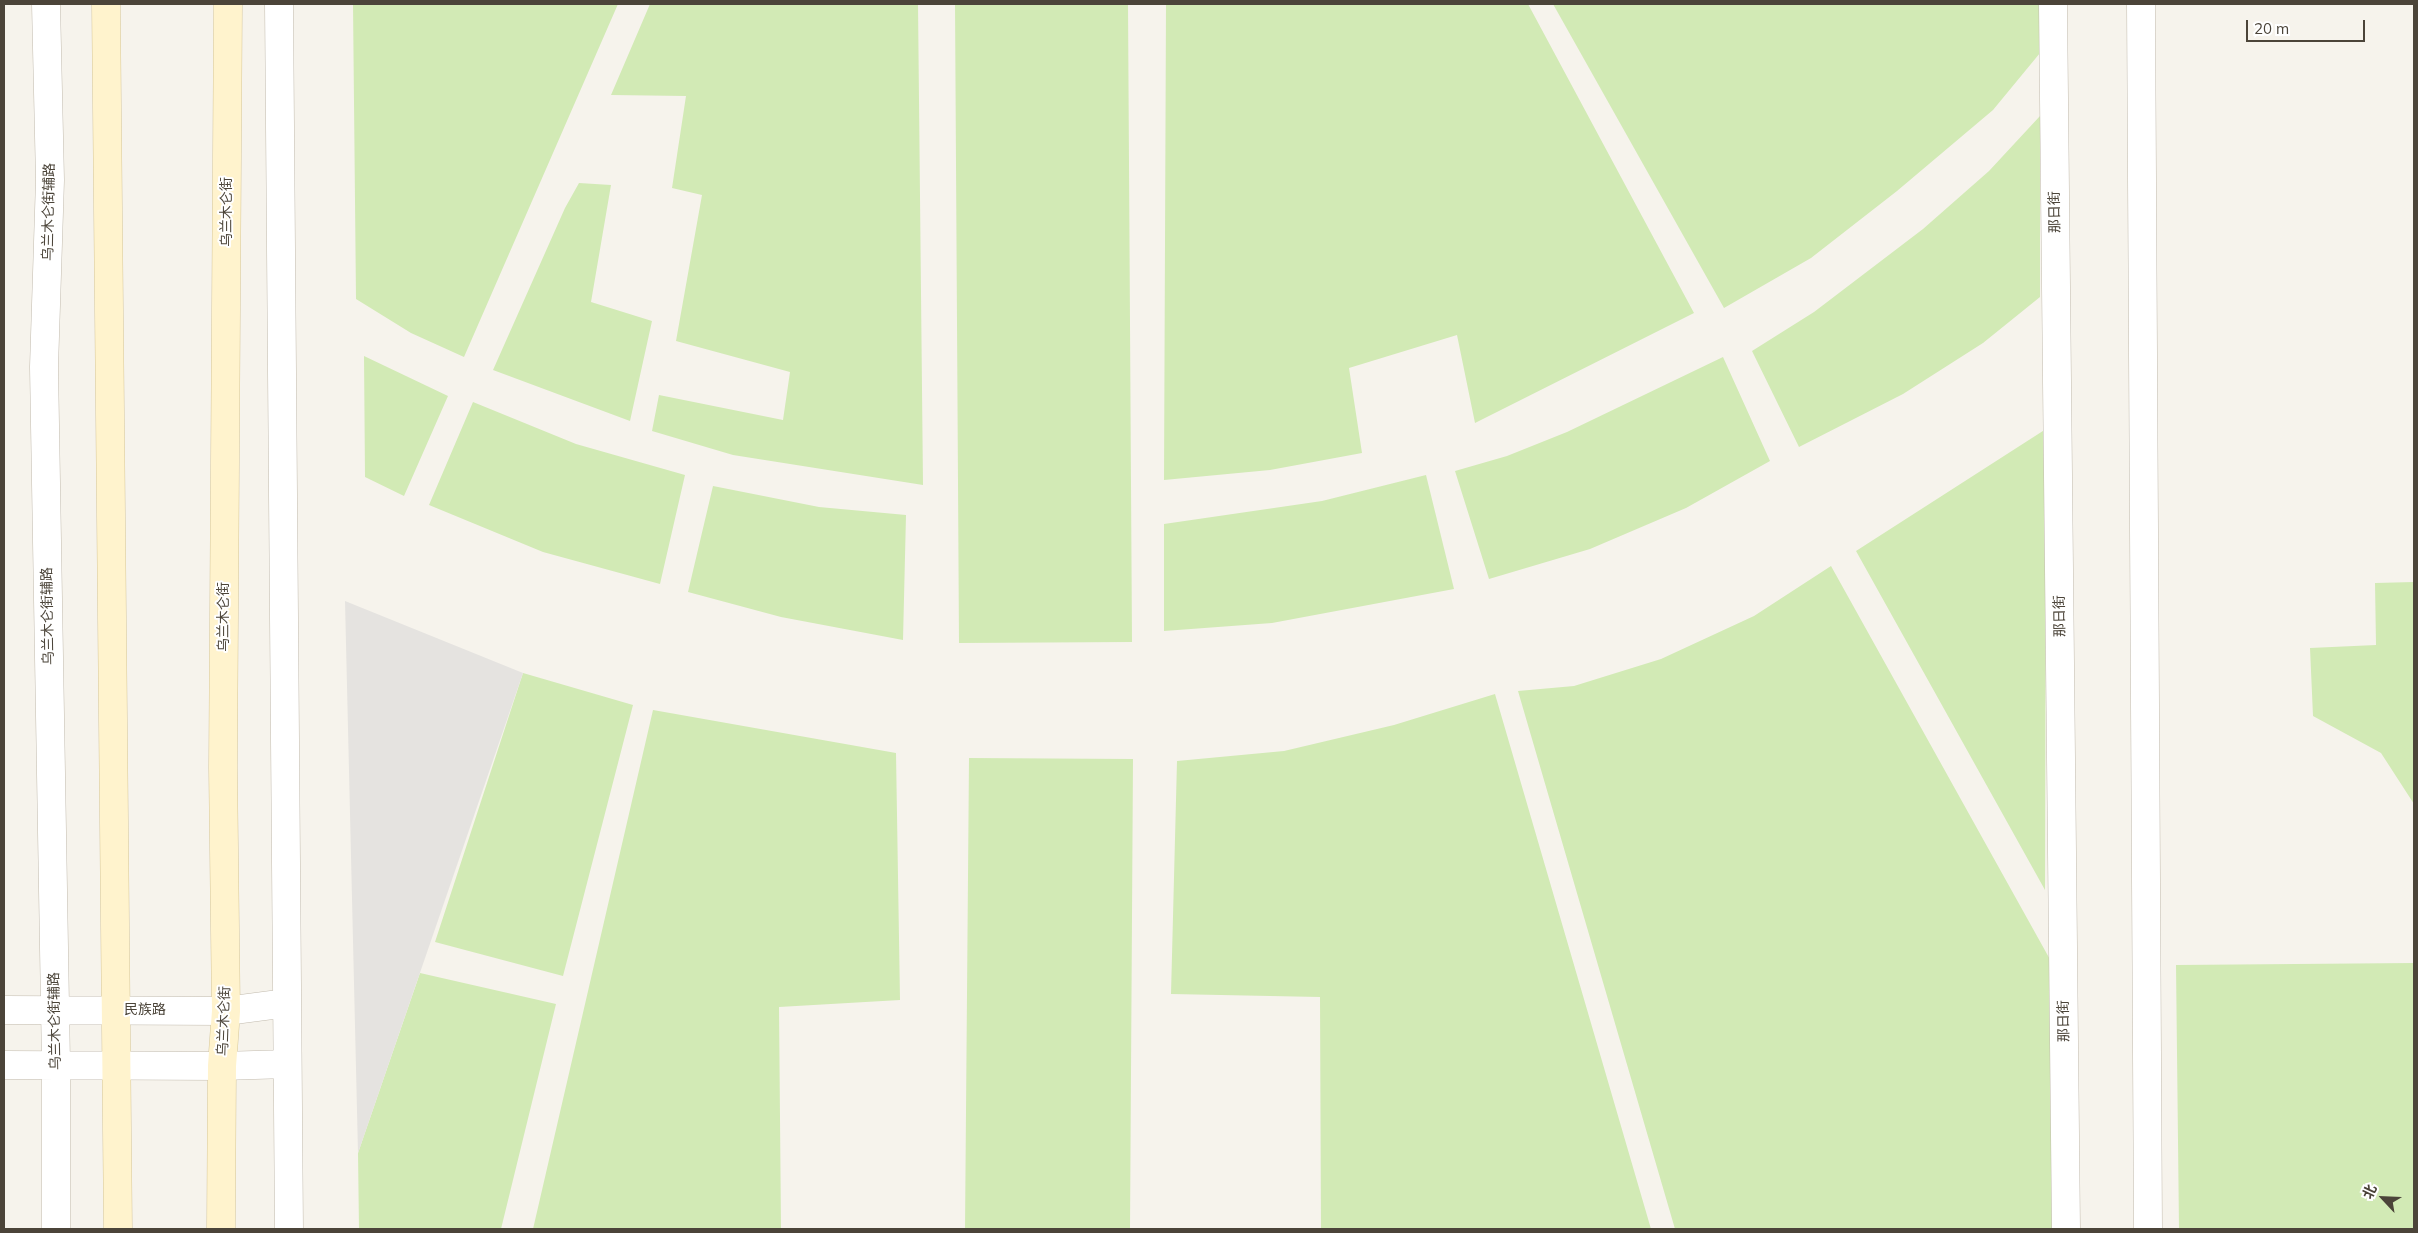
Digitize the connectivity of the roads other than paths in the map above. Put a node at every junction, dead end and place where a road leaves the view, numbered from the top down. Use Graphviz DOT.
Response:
graph roads {
  1 [pos="46,4"];
  2 [pos="106,4"];
  3 [pos="228,4"];
  4 [pos="280,4"];
  5 [pos="2053,4"];
  6 [pos="2141,4"];
  7 [pos="287,1003"];
  8 [pos="55,1009"];
  9 [pos="4,1010"];
  10 [pos="116,1010"];
  11 [pos="226,1011"];
  12 [pos="56,1064"];
  13 [pos="117,1064"];
  14 [pos="287,1064"];
  15 [pos="4,1065"];
  16 [pos="222,1066"];
  17 [pos="56,1229"];
  18 [pos="118,1229"];
  19 [pos="221,1229"];
  20 [pos="289,1229"];
  21 [pos="2066,1229"];
  22 [pos="2148,1229"];
  1 -- 8 [label="street, 乌兰木仑街辅路"];
  2 -- 10 [label="main road"];
  3 -- 11 [label="main road, 乌兰木仑街"];
  4 -- 7 [label="street"];
  5 -- 21 [label="street, 那日街"];
  6 -- 22 [label="street"];
  7 -- 11 [label="street, 民族路"];
  7 -- 14 [label="street"];
  8 -- 9 [label="street, 民族路"];
  8 -- 10 [label="street, 民族路"];
  8 -- 12 [label="street, 乌兰木仑街辅路"];
  10 -- 11 [label="street, 民族路"];
  10 -- 13 [label="main road"];
  11 -- 16 [label="main road, 乌兰木仑街"];
  12 -- 13 [label="street"];
  12 -- 15 [label="street"];
  12 -- 17 [label="street, 乌兰木仑街辅路"];
  13 -- 16 [label="street"];
  13 -- 18 [label="main road"];
  14 -- 16 [label="street"];
  14 -- 20 [label="street"];
  16 -- 19 [label="main road, 乌兰木仑街"];
}
